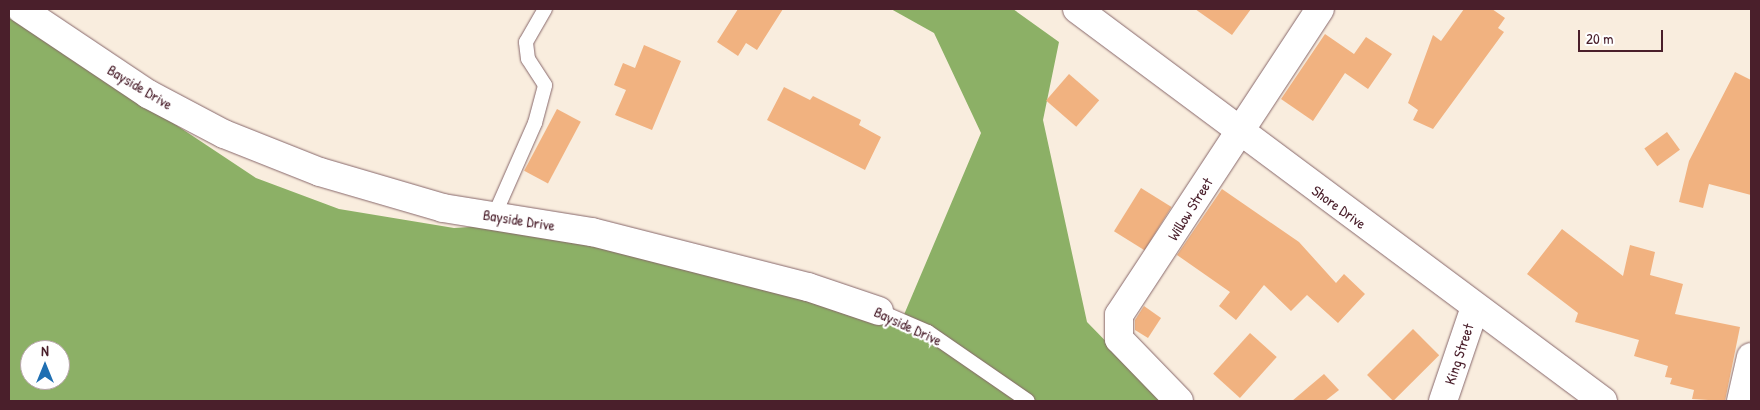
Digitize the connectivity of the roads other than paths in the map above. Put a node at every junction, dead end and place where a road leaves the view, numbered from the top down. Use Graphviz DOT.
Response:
graph roads {
  1 [pos="21,9"];
  2 [pos="545,9"];
  3 [pos="1077,9"];
  4 [pos="1320,9"];
  5 [pos="1237,132"];
  6 [pos="494,216"];
  7 [pos="1475,307"];
  8 [pos="879,311"];
  9 [pos="1751,357"];
  10 [pos="1028,401"];
  11 [pos="1178,401"];
  12 [pos="1443,401"];
  13 [pos="1604,401"];
  14 [pos="1741,401"];
  1 -- 6 [label="street, Bayside Drive"];
  2 -- 6 [label="lane"];
  3 -- 5 [label="street, Shore Drive"];
  4 -- 5 [label="street, Willow Street"];
  5 -- 7 [label="street, Shore Drive"];
  5 -- 11 [label="street, Willow Street"];
  6 -- 8 [label="street, Bayside Drive"];
  7 -- 12 [label="street, King Street"];
  7 -- 13 [label="street, Shore Drive"];
  8 -- 10 [label="lane, Bayside Drive"];
  9 -- 14 [label="street"];
}
